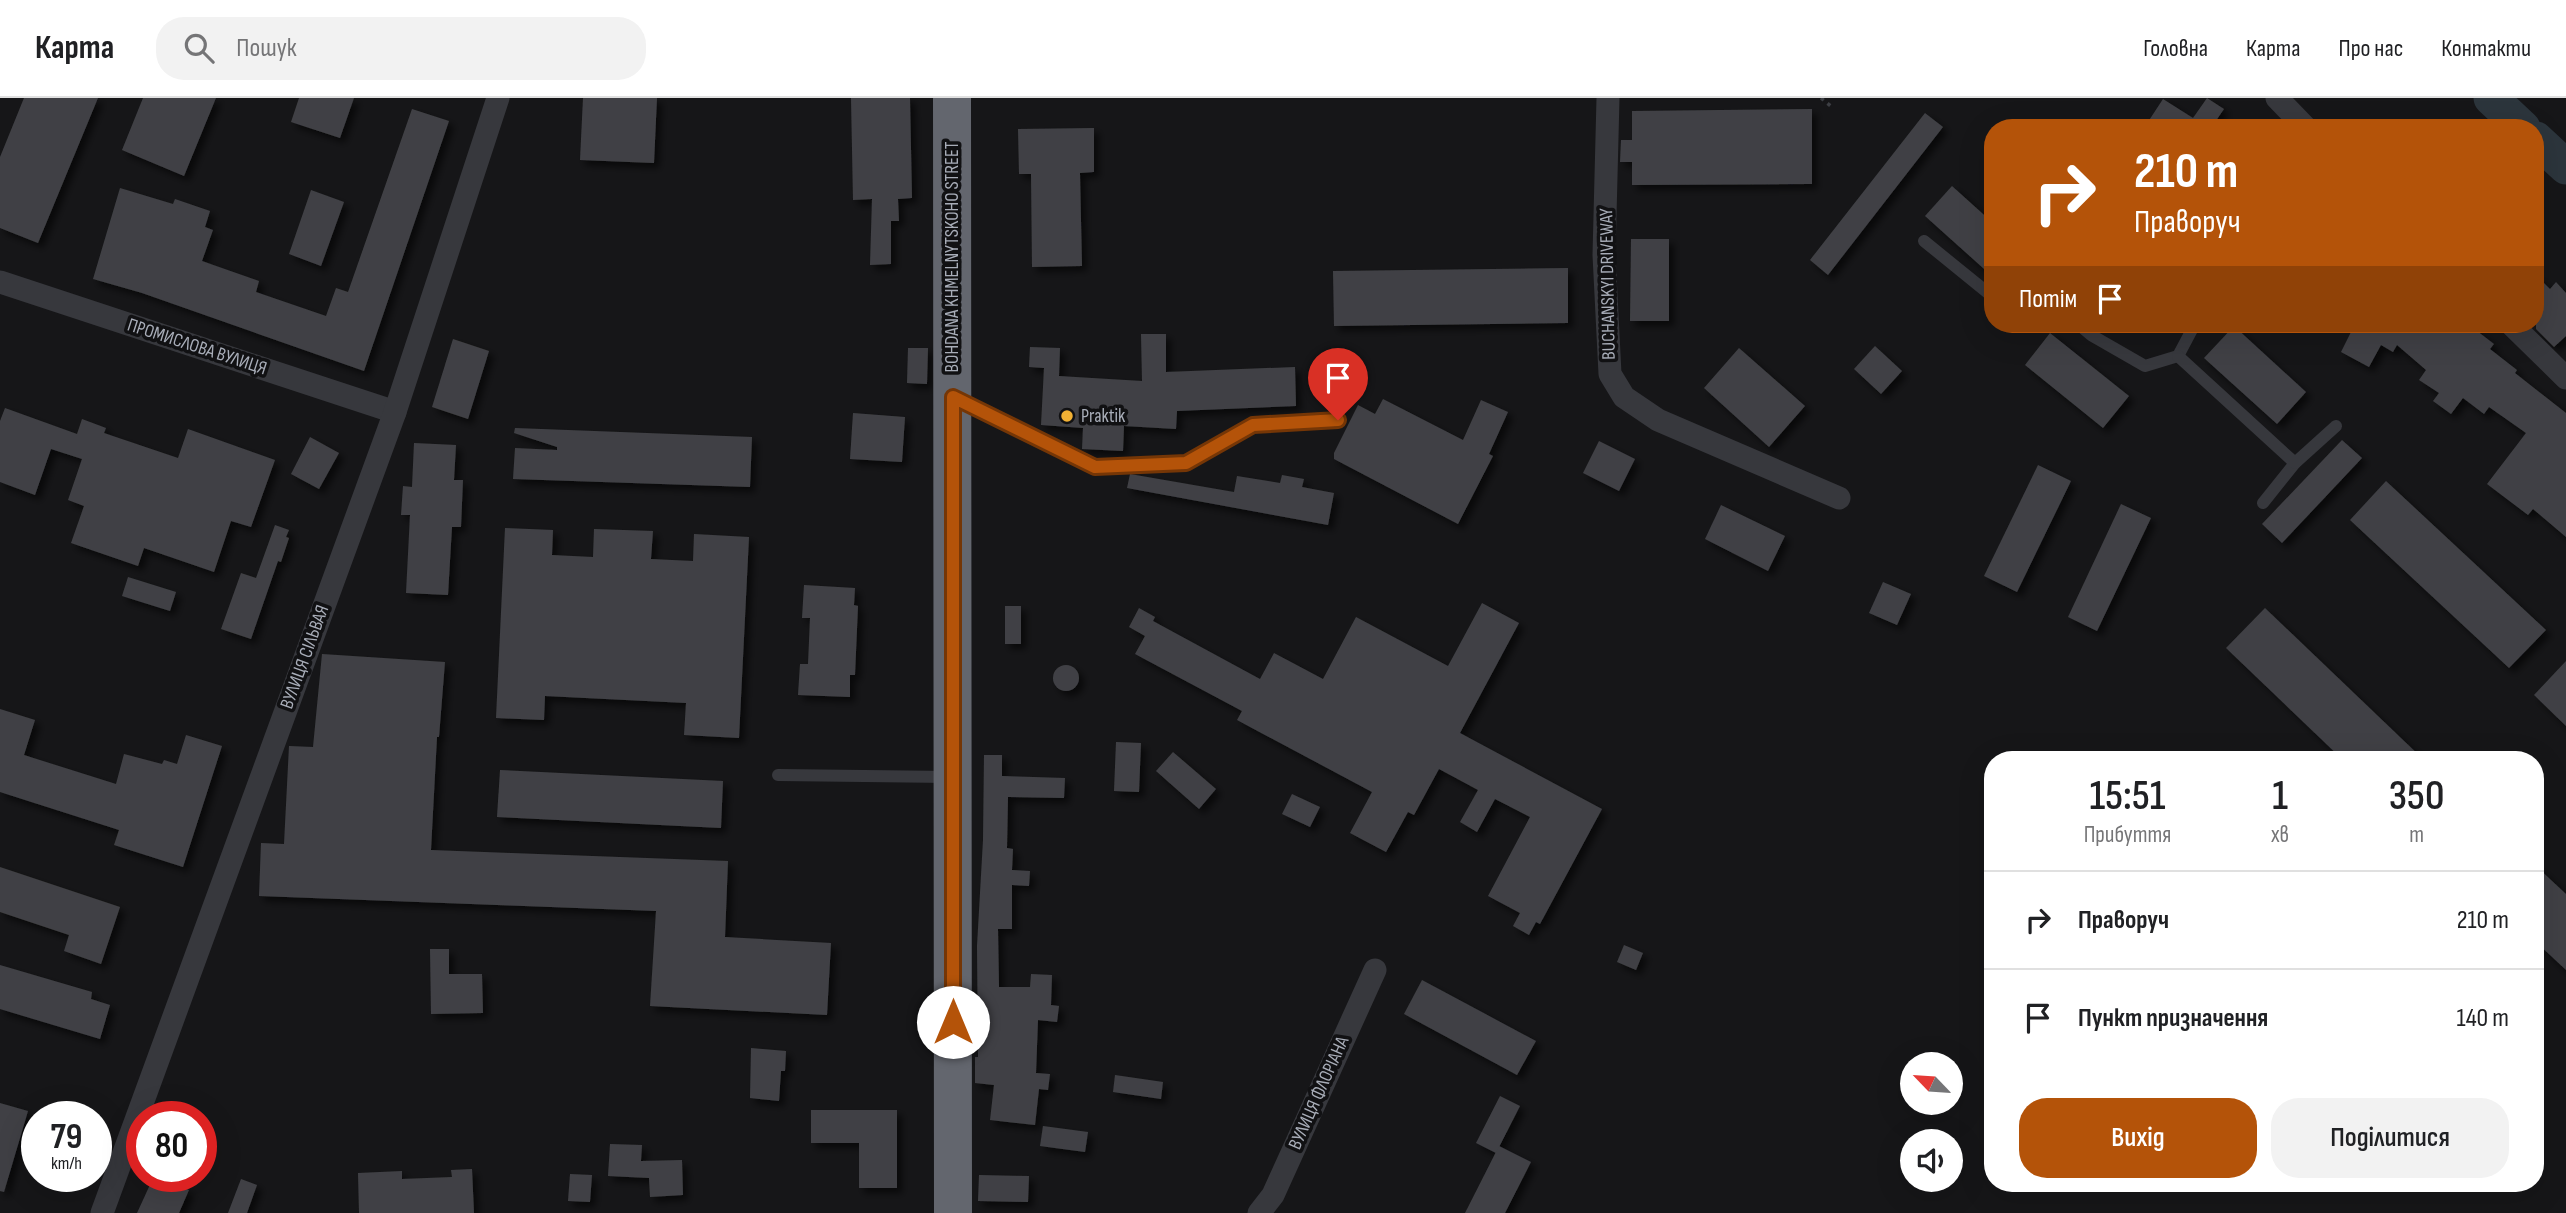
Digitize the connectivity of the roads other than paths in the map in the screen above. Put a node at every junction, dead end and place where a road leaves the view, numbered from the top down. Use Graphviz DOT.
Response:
graph roads {
  1 [pos="498,98"];
  2 [pos="952,98"];
  3 [pos="1608,98"];
  4 [pos="2277,98"];
  5 [pos="2295,119"];
  6 [pos="1924,241"];
  7 [pos="0,282"];
  8 [pos="1984,290"];
  9 [pos="2089,333"];
  10 [pos="2190,333"];
  11 [pos="2520,333"];
  12 [pos="2178,356"];
  13 [pos="2566,378"];
  14 [pos="953,397"];
  15 [pos="395,412"];
  16 [pos="1338,420"];
  17 [pos="2336,426"];
  18 [pos="2295,463"];
  19 [pos="1839,498"];
  20 [pos="2263,503"];
  21 [pos="778,775"];
  22 [pos="953,777"];
  23 [pos="1375,970"];
  24 [pos="102,1213"];
  25 [pos="953,1213"];
  26 [pos="1259,1213"];
  1 -- 15 [label="street, ВУЛИЦЯ СІЛЬВАЯ"];
  2 -- 14 [label="highway, BOHDANA KHMELNYTSKOHO STREET"];
  3 -- 19 [label="street, BUCHANSKYI DRIVEWAY"];
  4 -- 5 [label="street"];
  6 -- 8 [label="lane"];
  7 -- 15 [label="street, ПРОМИСЛОВА ВУЛИЦЯ"];
  9 -- 12 [label="lane"];
  10 -- 12 [label="lane"];
  11 -- 13 [label="street"];
  12 -- 18 [label="lane"];
  14 -- 16 [label="lane"];
  14 -- 22 [label="highway, BOHDANA KHMELNYTSKOHO STREET"];
  15 -- 24 [label="street, ВУЛИЦЯ СІЛЬВАЯ"];
  17 -- 18 [label="lane"];
  18 -- 20 [label="lane"];
  21 -- 22 [label="lane"];
  22 -- 25 [label="highway, BOHDANA KHMELNYTSKOHO STREET"];
  23 -- 26 [label="street, ВУЛИЦЯ ФЛОРІАНА"];
}
